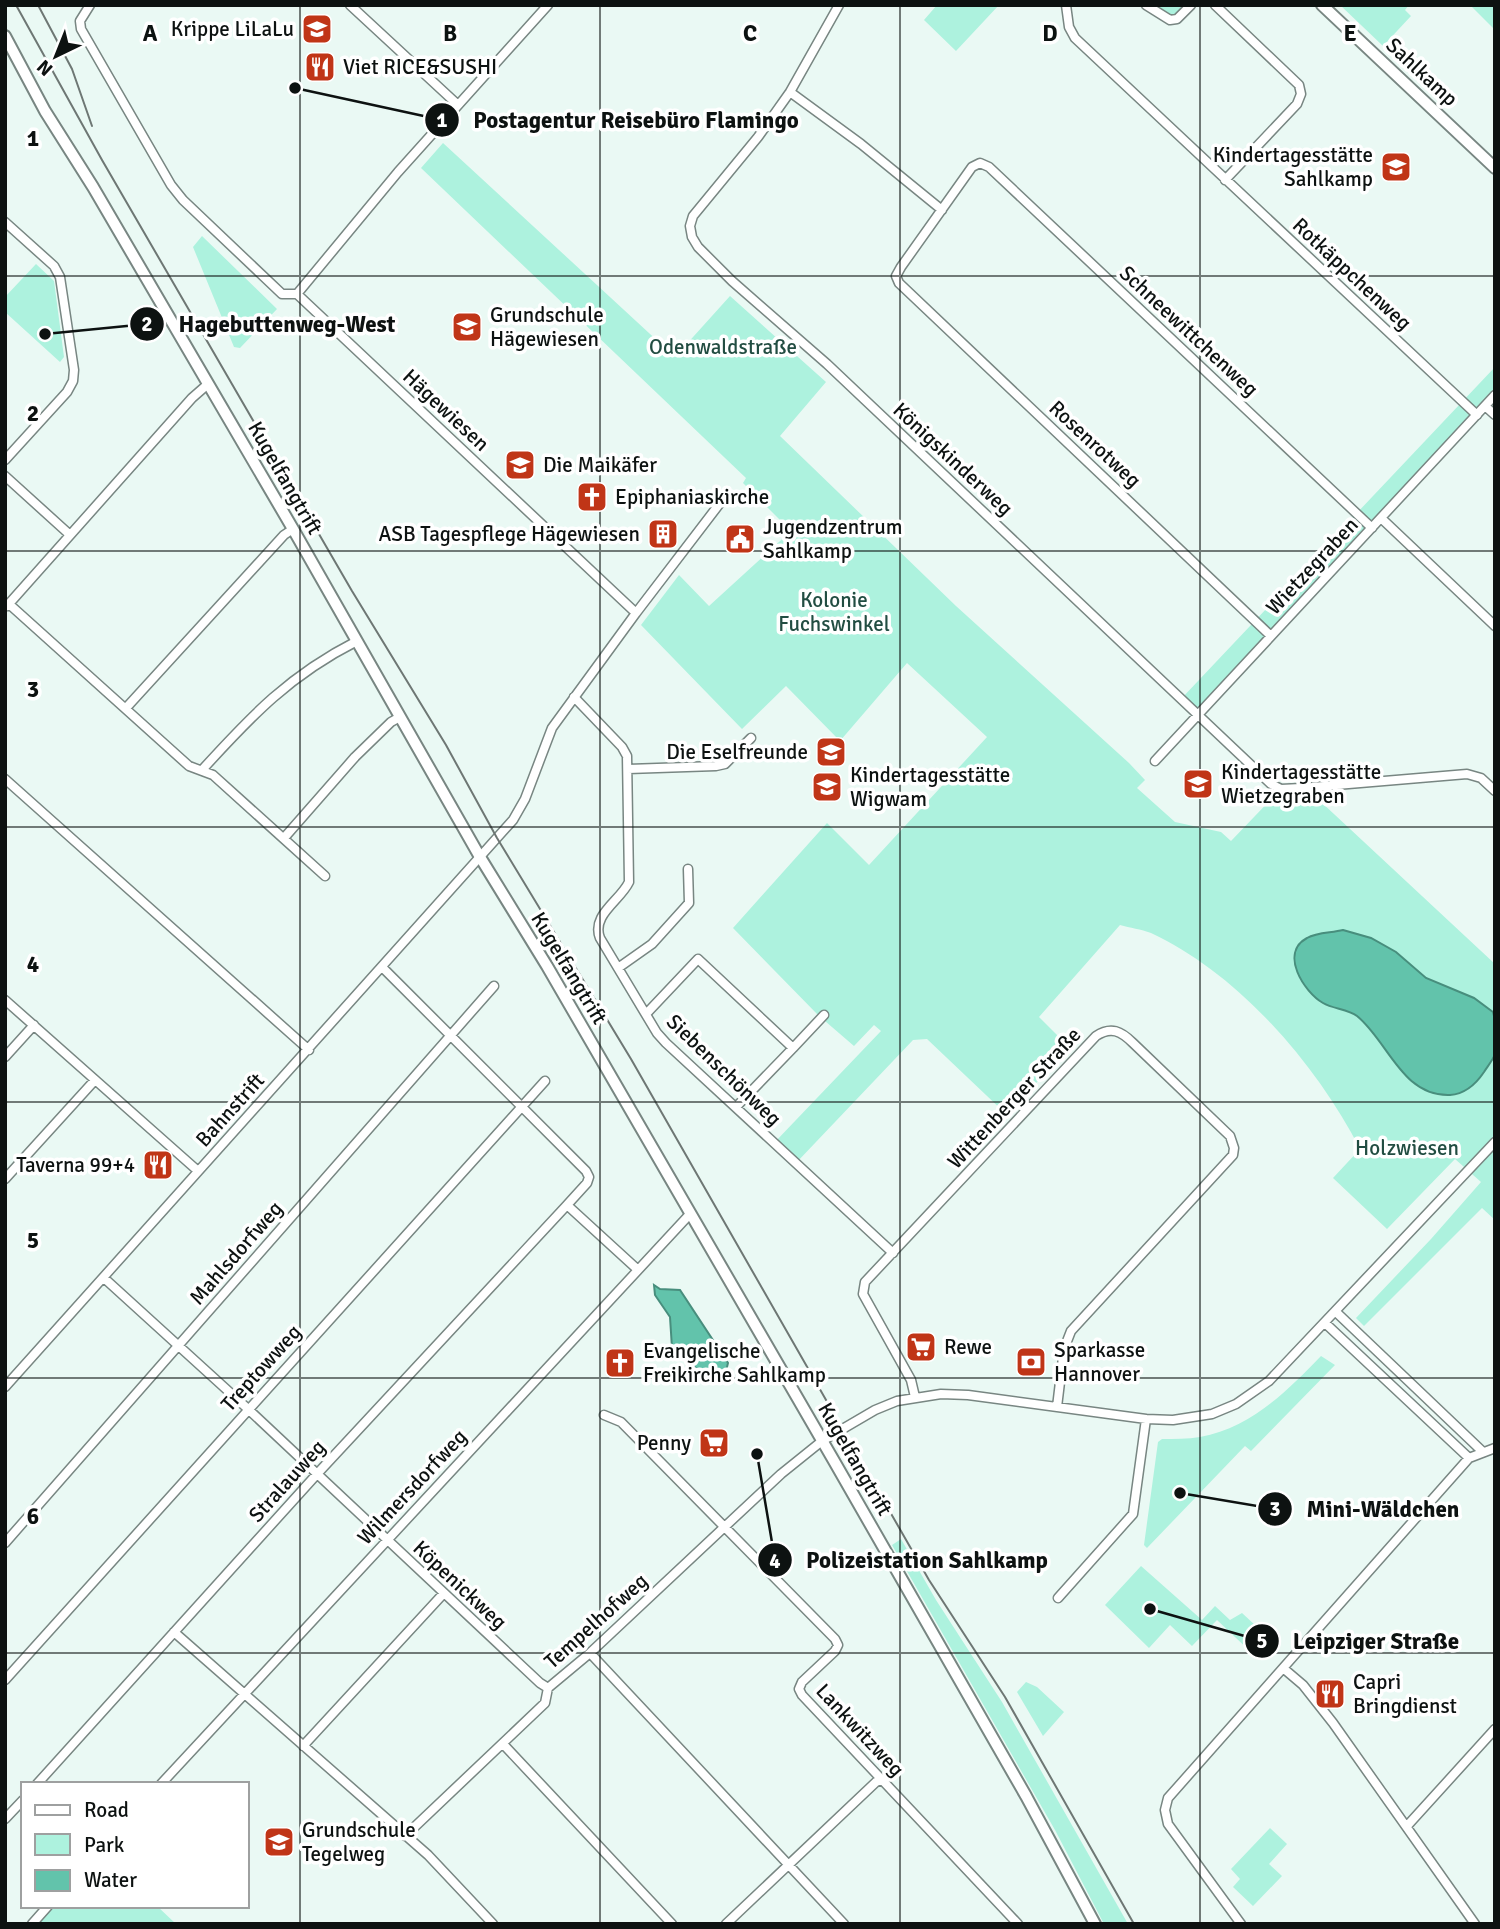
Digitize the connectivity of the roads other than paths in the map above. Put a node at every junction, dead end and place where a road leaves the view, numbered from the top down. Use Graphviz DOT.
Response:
graph roads {
  1 [pos="90,5"];
  2 [pos="350,5"];
  3 [pos="548,5"];
  4 [pos="839,5"];
  5 [pos="1066,5"];
  6 [pos="1146,5"];
  7 [pos="1191,5"];
  8 [pos="1215,5"];
  9 [pos="1322,5"];
  10 [pos="5,36"];
  11 [pos="790,92"];
  12 [pos="458,105"];
  13 [pos="1495,168"];
  14 [pos="1225,180"];
  15 [pos="942,210"];
  16 [pos="5,222"];
  17 [pos="297,293"];
  18 [pos="208,384"];
  19 [pos="1495,395"];
  20 [pos="1485,406"];
  21 [pos="1477,415"];
  22 [pos="1495,415"];
  23 [pos="5,460"];
  24 [pos="5,476"];
  25 [pos="727,494"];
  26 [pos="1381,518"];
  27 [pos="1372,528"];
  28 [pos="293,529"];
  29 [pos="69,534"];
  30 [pos="7,606"];
  31 [pos="636,613"];
  32 [pos="1495,626"];
  33 [pos="1271,636"];
  34 [pos="357,641"];
  35 [pos="574,697"];
  36 [pos="126,708"];
  37 [pos="1198,715"];
  38 [pos="400,717"];
  39 [pos="751,738"];
  40 [pos="1155,761"];
  41 [pos="628,769"];
  42 [pos="202,770"];
  43 [pos="5,779"];
  44 [pos="1495,792"];
  45 [pos="284,838"];
  46 [pos="480,857"];
  47 [pos="688,869"];
  48 [pos="325,876"];
  49 [pos="383,968"];
  50 [pos="618,968"];
  51 [pos="494,986"];
  52 [pos="5,1000"];
  53 [pos="646,1014"];
  54 [pos="824,1015"];
  55 [pos="34,1025"];
  56 [pos="450,1036"];
  57 [pos="793,1048"];
  58 [pos="309,1050"];
  59 [pos="5,1057"];
  60 [pos="95,1080"];
  61 [pos="545,1081"];
  62 [pos="521,1107"];
  63 [pos="736,1107"];
  64 [pos="1495,1142"];
  65 [pos="198,1171"];
  66 [pos="5,1179"];
  67 [pos="567,1205"];
  68 [pos="690,1214"];
  69 [pos="892,1253"];
  70 [pos="636,1269"];
  71 [pos="104,1278"];
  72 [pos="1336,1312"];
  73 [pos="1325,1323"];
  74 [pos="178,1345"];
  75 [pos="5,1387"];
  76 [pos="915,1397"];
  77 [pos="1057,1407"];
  78 [pos="248,1409"];
  79 [pos="604,1415"];
  80 [pos="1146,1419"];
  81 [pos="822,1441"];
  82 [pos="1495,1448"];
  83 [pos="1483,1452"];
  84 [pos="1469,1458"];
  85 [pos="317,1474"];
  86 [pos="725,1525"];
  87 [pos="387,1541"];
  88 [pos="5,1543"];
  89 [pos="444,1593"];
  90 [pos="1058,1598"];
  91 [pos="174,1632"];
  92 [pos="590,1653"];
  93 [pos="1283,1668"];
  94 [pos="5,1680"];
  95 [pos="548,1688"];
  96 [pos="244,1694"];
  97 [pos="1495,1729"];
  98 [pos="503,1744"];
  99 [pos="303,1746"];
  100 [pos="884,1779"];
  101 [pos="39,1782"];
  102 [pos="163,1782"];
  103 [pos="21,1802"];
  104 [pos="5,1819"];
  105 [pos="1407,1826"];
  106 [pos="405,1836"];
  107 [pos="788,1865"];
  108 [pos="46,1908"];
  109 [pos="32,1924"];
  110 [pos="492,1924"];
  111 [pos="672,1924"];
  112 [pos="726,1924"];
  113 [pos="844,1924"];
  114 [pos="1018,1924"];
  115 [pos="1095,1924"];
  116 [pos="1241,1924"];
  117 [pos="1475,1924"];
  1 -- 17 [label="street, Hägewiesen"];
  2 -- 12 [label="street"];
  3 -- 12 [label="street"];
  4 -- 11 [label="street"];
  5 -- 14 [label="street, Rotkäppchenweg"];
  6 -- 7 [label="street"];
  8 -- 14 [label="street"];
  9 -- 13 [label="street, Sahlkamp"];
  10 -- 18 [label="street, Kugelfangtrift"];
  11 -- 15 [label="street"];
  11 -- 37 [label="street, Königskinderweg"];
  12 -- 17 [label="street"];
  14 -- 21 [label="street, Rotkäppchenweg"];
  15 -- 27 [label="street, Schneewittchenweg"];
  15 -- 33 [label="street, Rosenrotweg"];
  16 -- 23 [label="street"];
  17 -- 31 [label="street, Hägewiesen"];
  18 -- 28 [label="street, Kugelfangtrift"];
  18 -- 29 [label="street"];
  19 -- 20 [label="street, Wietzegraben"];
  20 -- 21 [label="street, Wietzegraben"];
  20 -- 22 [label="street"];
  21 -- 26 [label="street, Wietzegraben"];
  24 -- 29 [label="street"];
  25 -- 31 [label="street"];
  26 -- 27 [label="street, Wietzegraben"];
  26 -- 32 [label="street"];
  27 -- 33 [label="street, Wietzegraben"];
  28 -- 34 [label="street, Kugelfangtrift"];
  28 -- 36 [label="street"];
  29 -- 30 [label="street"];
  30 -- 36 [label="street"];
  31 -- 35 [label="street"];
  33 -- 37 [label="street, Wietzegraben"];
  34 -- 38 [label="street, Kugelfangtrift"];
  34 -- 42 [label="street"];
  35 -- 41 [label="street, Siebenschönweg"];
  35 -- 46 [label="street"];
  36 -- 42 [label="street"];
  37 -- 40 [label="street, Wietzegraben"];
  37 -- 44 [label="street, Königskinderweg"];
  38 -- 45 [label="street"];
  38 -- 46 [label="street, Kugelfangtrift"];
  39 -- 41 [label="street"];
  41 -- 50 [label="street, Siebenschönweg"];
  42 -- 45 [label="street"];
  43 -- 58 [label="street"];
  45 -- 48 [label="street"];
  46 -- 49 [label="street, Bahnstrift"];
  46 -- 68 [label="street, Kugelfangtrift"];
  47 -- 50 [label="street"];
  49 -- 56 [label="street"];
  49 -- 58 [label="street, Bahnstrift"];
  50 -- 53 [label="street, Siebenschönweg"];
  51 -- 56 [label="street, Mahlsdorfweg"];
  52 -- 55 [label="street"];
  53 -- 57 [label="street"];
  53 -- 63 [label="street, Siebenschönweg"];
  54 -- 57 [label="street"];
  55 -- 59 [label="street"];
  55 -- 60 [label="street"];
  56 -- 62 [label="street"];
  56 -- 74 [label="street, Mahlsdorfweg"];
  57 -- 63 [label="street"];
  58 -- 65 [label="street, Bahnstrift"];
  60 -- 65 [label="street"];
  60 -- 66 [label="street"];
  61 -- 62 [label="street, Treptowweg"];
  62 -- 67 [label="street, Stralauweg"];
  62 -- 78 [label="street, Treptowweg"];
  63 -- 69 [label="street, Siebenschönweg"];
  64 -- 72 [label="street"];
  65 -- 71 [label="street, Bahnstrift"];
  67 -- 70 [label="street"];
  67 -- 85 [label="street, Stralauweg"];
  68 -- 70 [label="street, Wilmersdorfweg"];
  68 -- 81 [label="street, Kugelfangtrift"];
  69 -- 76 [label="street, Wittenberger Straße"];
  69 -- 77 [label="street, Wittenberger Straße"];
  70 -- 87 [label="street, Wilmersdorfweg"];
  71 -- 74 [label="street, Köpenickweg"];
  71 -- 75 [label="street, Bahnstrift"];
  72 -- 73 [label="street"];
  72 -- 83 [label="street"];
  73 -- 80 [label="street"];
  73 -- 84 [label="street"];
  74 -- 78 [label="street, Köpenickweg"];
  74 -- 88 [label="street, Mahlsdorfweg"];
  76 -- 77 [label="street"];
  76 -- 81 [label="street"];
  77 -- 80 [label="street"];
  78 -- 85 [label="street, Köpenickweg"];
  78 -- 94 [label="street, Treptowweg"];
  79 -- 86 [label="street, Lankwitzweg"];
  80 -- 90 [label="street"];
  81 -- 86 [label="street, Tempelhofweg"];
  81 -- 115 [label="street, Kugelfangtrift"];
  82 -- 83 [label="street"];
  83 -- 84 [label="street"];
  84 -- 93 [label="street"];
  85 -- 87 [label="street, Köpenickweg"];
  85 -- 91 [label="street, Stralauweg"];
  86 -- 92 [label="street, Tempelhofweg"];
  86 -- 100 [label="street, Lankwitzweg"];
  87 -- 89 [label="street, Köpenickweg"];
  87 -- 96 [label="street, Wilmersdorfweg"];
  89 -- 95 [label="street, Köpenickweg"];
  89 -- 99 [label="street"];
  91 -- 96 [label="street"];
  91 -- 101 [label="street, Stralauweg"];
  92 -- 95 [label="street, Tempelhofweg"];
  92 -- 107 [label="street"];
  93 -- 105 [label="street"];
  93 -- 116 [label="street"];
  95 -- 98 [label="street, Tempelhofweg"];
  96 -- 99 [label="street"];
  96 -- 102 [label="street, Wilmersdorfweg"];
  97 -- 105 [label="street"];
  98 -- 106 [label="street, Tempelhofweg"];
  98 -- 111 [label="street"];
  99 -- 106 [label="street"];
  100 -- 107 [label="street"];
  100 -- 114 [label="street, Lankwitzweg"];
  103 -- 104 [label="street"];
  105 -- 117 [label="street"];
  106 -- 110 [label="street"];
  107 -- 112 [label="street"];
  107 -- 113 [label="street"];
  108 -- 109 [label="street"];
}
